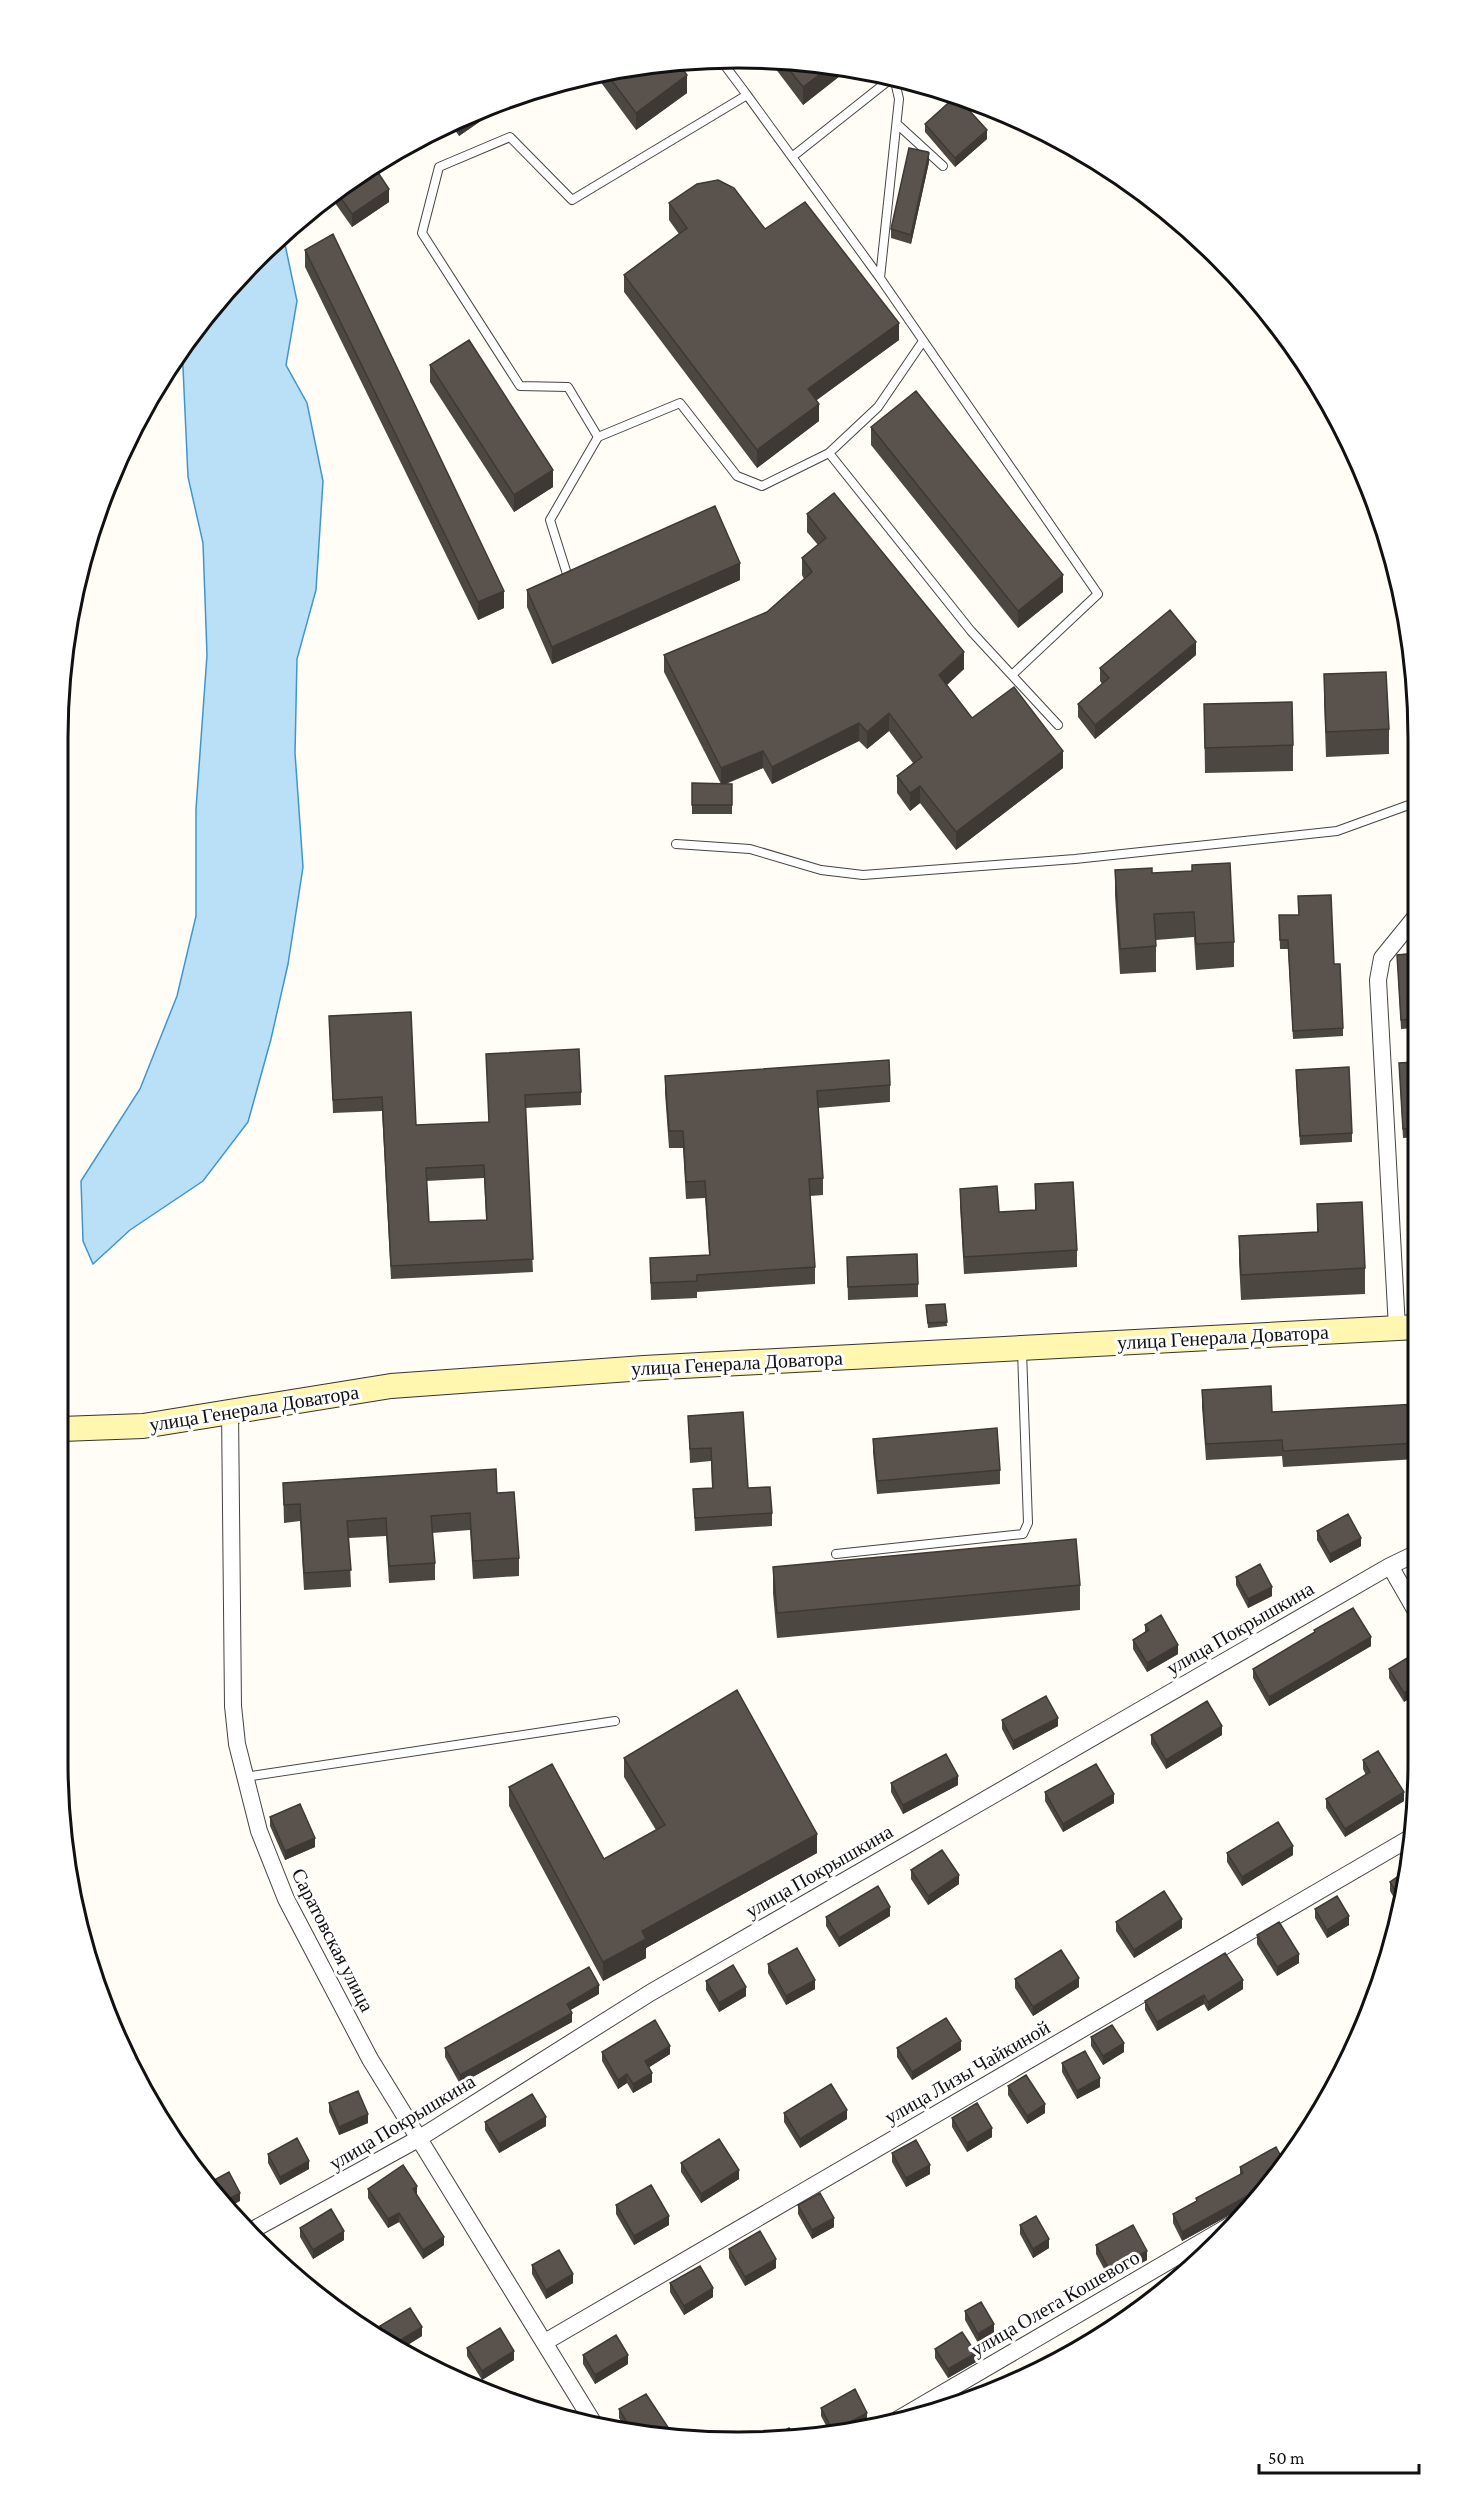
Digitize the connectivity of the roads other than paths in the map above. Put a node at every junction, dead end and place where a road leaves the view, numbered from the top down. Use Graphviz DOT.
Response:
graph roads {
  1 [pos="727,68"];
  2 [pos="885,84"];
  3 [pos="896,87"];
  4 [pos="747,95"];
  5 [pos="897,124"];
  6 [pos="792,157"];
  7 [pos="943,166"];
  8 [pos="880,279"];
  9 [pos="923,341"];
  10 [pos="598,437"];
  11 [pos="829,453"];
  12 [pos="567,574"];
  13 [pos="1012,675"];
  14 [pos="1058,725"];
  15 [pos="1408,805"];
  16 [pos="676,844"];
  17 [pos="1408,925"];
  18 [pos="1406,1327"];
  19 [pos="1022,1348"];
  20 [pos="230,1410"];
  21 [pos="68,1429"];
  22 [pos="836,1554"];
  23 [pos="1408,1557"];
  24 [pos="1390,1566"];
  25 [pos="1408,1599"];
  26 [pos="615,1721"];
  27 [pos="245,1777"];
  28 [pos="1403,1842"];
  29 [pos="418,2139"];
  30 [pos="256,2228"];
  31 [pos="1210,2237"];
  32 [pos="545,2342"];
  33 [pos="917,2408"];
  34 [pos="589,2416"];
  1 -- 4 [label="lane"];
  2 -- 6 [label="lane"];
  3 -- 5 [label="lane"];
  4 -- 6 [label="lane"];
  4 -- 10 [label="lane"];
  5 -- 7 [label="lane"];
  5 -- 8 [label="lane"];
  6 -- 8 [label="lane"];
  8 -- 9 [label="lane"];
  9 -- 11 [label="lane"];
  9 -- 13 [label="lane"];
  10 -- 11 [label="lane"];
  10 -- 12 [label="lane"];
  11 -- 13 [label="lane"];
  13 -- 14 [label="lane"];
  15 -- 16 [label="lane"];
  17 -- 18 [label="street"];
  18 -- 19 [label="street, улица Генерала Доватора"];
  19 -- 20 [label="street, улица Генерала Доватора"];
  19 -- 22 [label="lane"];
  20 -- 21 [label="street, улица Генерала Доватора"];
  20 -- 27 [label="street, Саратовская улица"];
  23 -- 24 [label="street, улица Покрышкина"];
  24 -- 25 [label="street"];
  24 -- 29 [label="street, улица Покрышкина"];
  26 -- 27 [label="lane"];
  27 -- 29 [label="street, Саратовская улица"];
  28 -- 32 [label="street, улица Лизы Чайкиной"];
  29 -- 30 [label="street, улица Покрышкина"];
  29 -- 32 [label="street, Саратовская улица"];
  31 -- 33 [label="street, улица Олега Кошевого"];
  32 -- 34 [label="street, Саратовская улица"];
}
